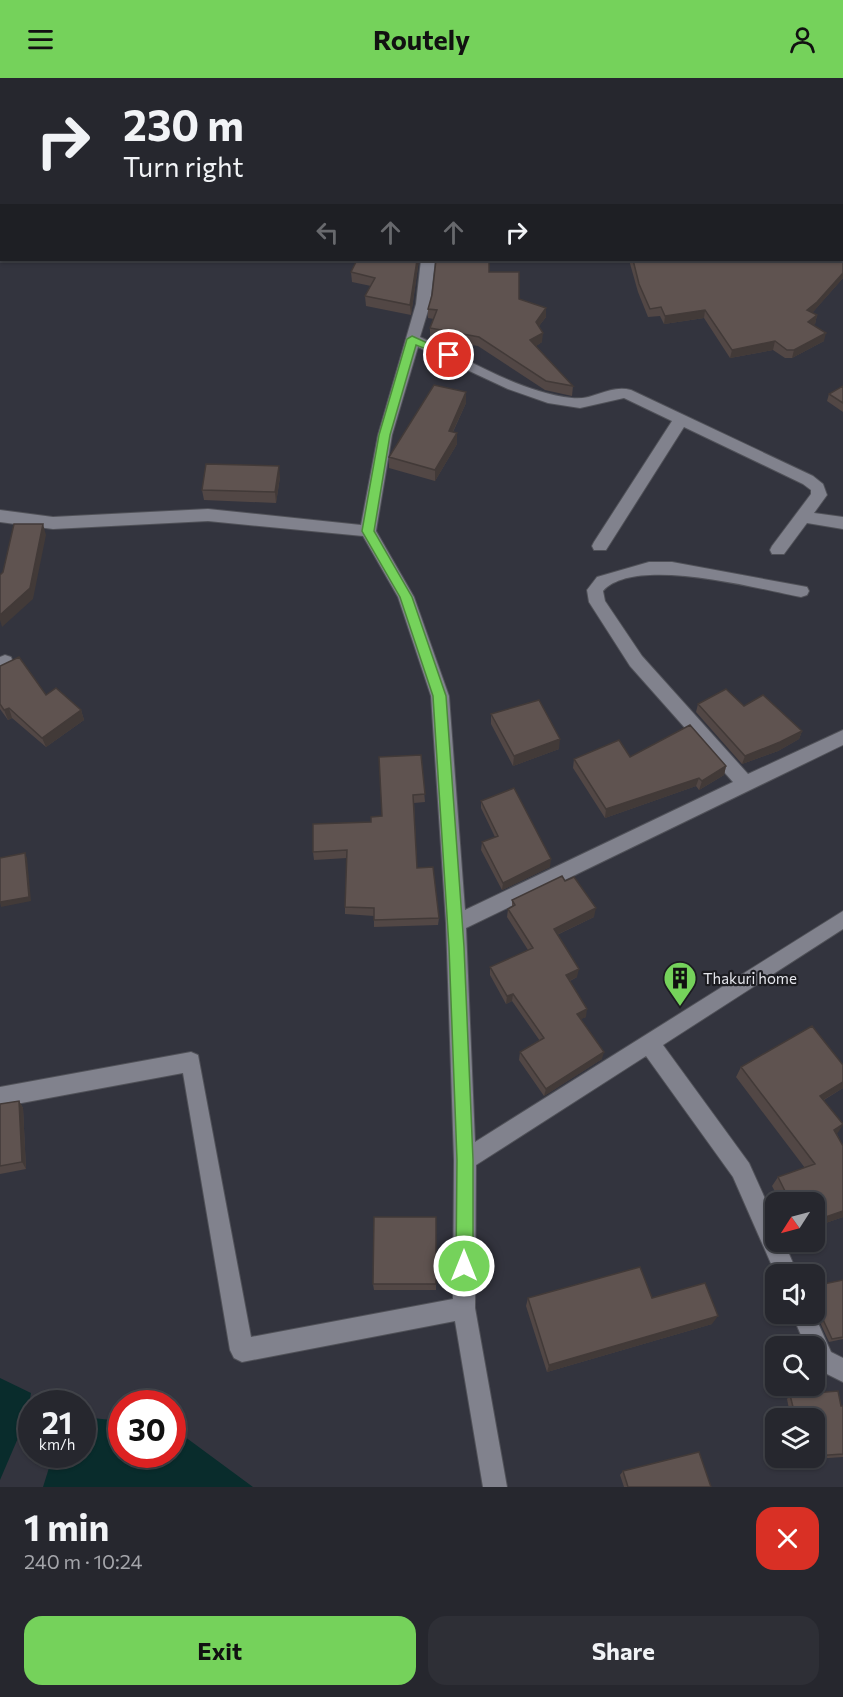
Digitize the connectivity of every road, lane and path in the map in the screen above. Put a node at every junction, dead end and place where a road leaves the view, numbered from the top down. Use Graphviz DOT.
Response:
graph roads {
  1 [pos="428,261"];
  2 [pos="412,339"];
  3 [pos="681,419"];
  4 [pos="0,516"];
  5 [pos="803,517"];
  6 [pos="843,523"];
  7 [pos="368,531"];
  8 [pos="600,546"];
  9 [pos="778,550"];
  10 [pos="801,591"];
  11 [pos="843,737"];
  12 [pos="746,784"];
  13 [pos="843,920"];
  14 [pos="456,924"];
  15 [pos="649,1043"];
  16 [pos="0,1097"];
  17 [pos="465,1160"];
  18 [pos="781,1264"];
  19 [pos="464,1308"];
  20 [pos="807,1324"];
  21 [pos="843,1370"];
  22 [pos="495,1487"];
  1 -- 2 [label="street"];
  2 -- 3 [label="street"];
  2 -- 7 [label="street"];
  3 -- 5 [label="street"];
  3 -- 8 [label="street"];
  4 -- 7 [label="street"];
  5 -- 6 [label="street"];
  5 -- 9 [label="street"];
  7 -- 14 [label="street"];
  10 -- 12 [label="street"];
  11 -- 12 [label="street"];
  12 -- 14 [label="street"];
  13 -- 15 [label="street"];
  14 -- 17 [label="street"];
  15 -- 17 [label="street"];
  15 -- 18 [label="street"];
  16 -- 19 [label="street"];
  17 -- 19 [label="street"];
  19 -- 22 [label="street"];
  20 -- 21 [label="street"];
}
